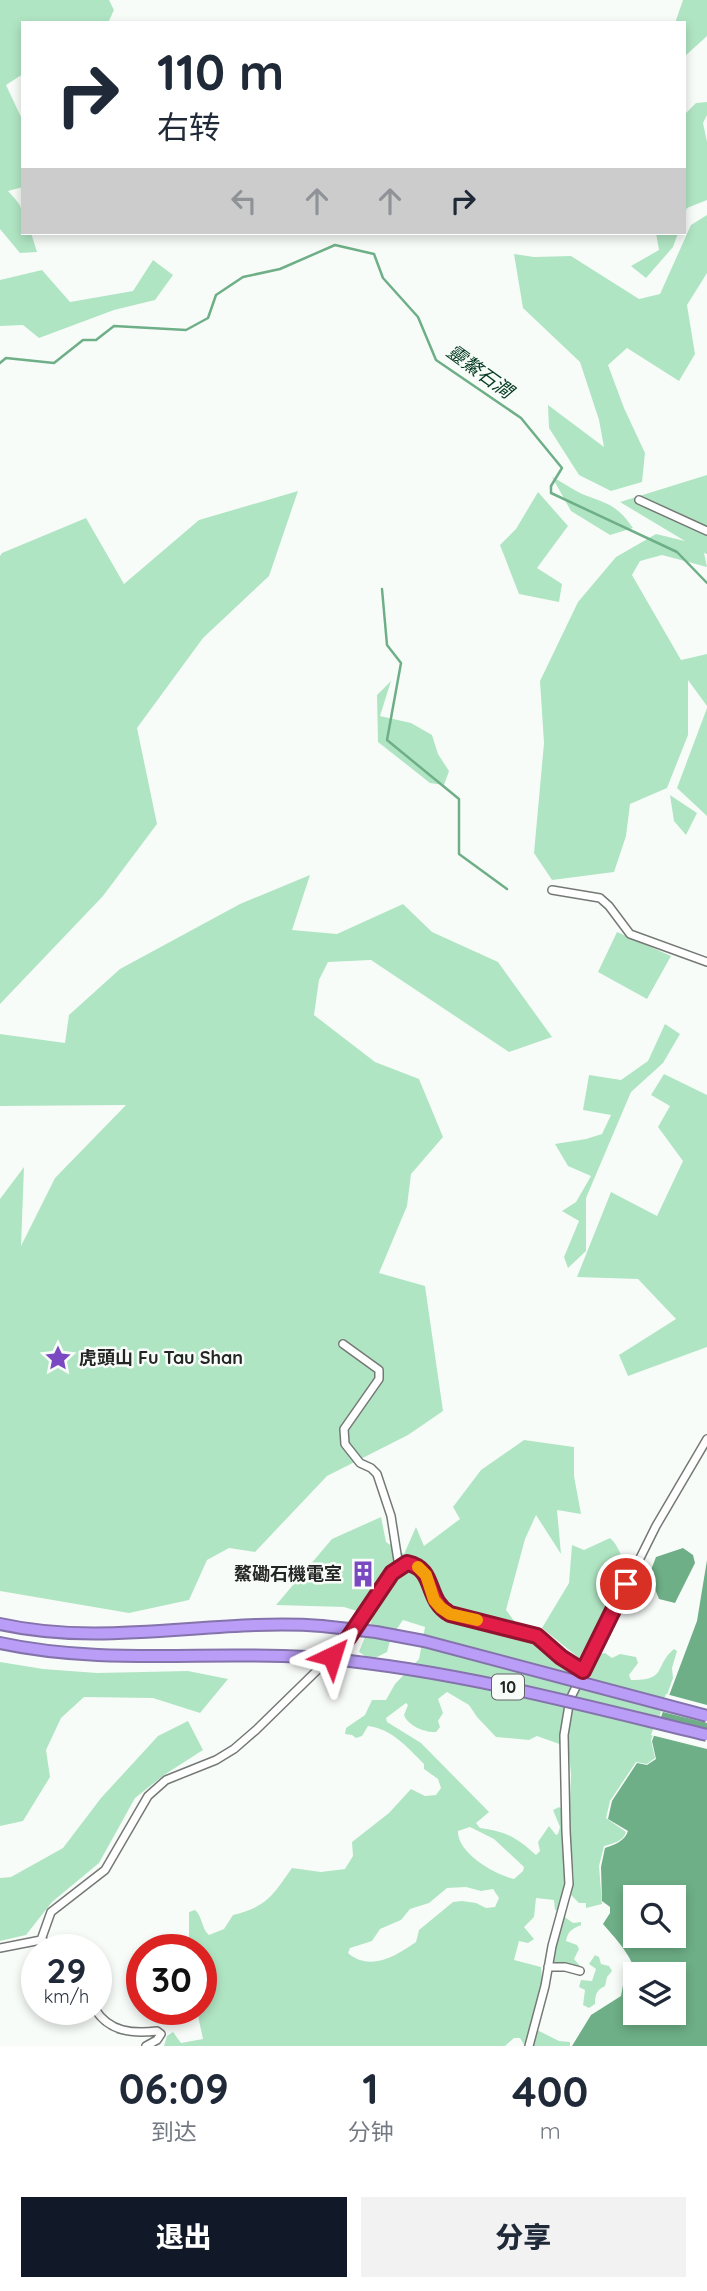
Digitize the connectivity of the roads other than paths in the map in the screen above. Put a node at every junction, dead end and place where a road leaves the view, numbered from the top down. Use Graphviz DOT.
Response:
graph roads {
  1 [pos="639,500"];
  2 [pos="707,531"];
  3 [pos="552,890"];
  4 [pos="707,962"];
  5 [pos="343,1344"];
  6 [pos="707,1439"];
  7 [pos="399,1567"];
  8 [pos="3,1624"];
  9 [pos="0,1643"];
  10 [pos="583,1671"];
  11 [pos="707,1716"];
  12 [pos="707,1735"];
  13 [pos="43,1934"];
  14 [pos="21,1944"];
  15 [pos="0,1948"];
  16 [pos="548,1967"];
  17 [pos="580,1971"];
  18 [pos="110,2025"];
  19 [pos="146,2046"];
  20 [pos="529,2046"];
  1 -- 2 [label="street"];
  3 -- 4 [label="street"];
  5 -- 7 [label="street"];
  6 -- 10 [label="street"];
  7 -- 10 [label="street"];
  7 -- 13 [label="street"];
  8 -- 11 [label="highway, 10, bridge"];
  9 -- 12 [label="highway, 10, bridge"];
  10 -- 16 [label="street"];
  14 -- 15 [label="street"];
  16 -- 17 [label="street"];
  16 -- 20 [label="street"];
  18 -- 19 [label="street"];
}
